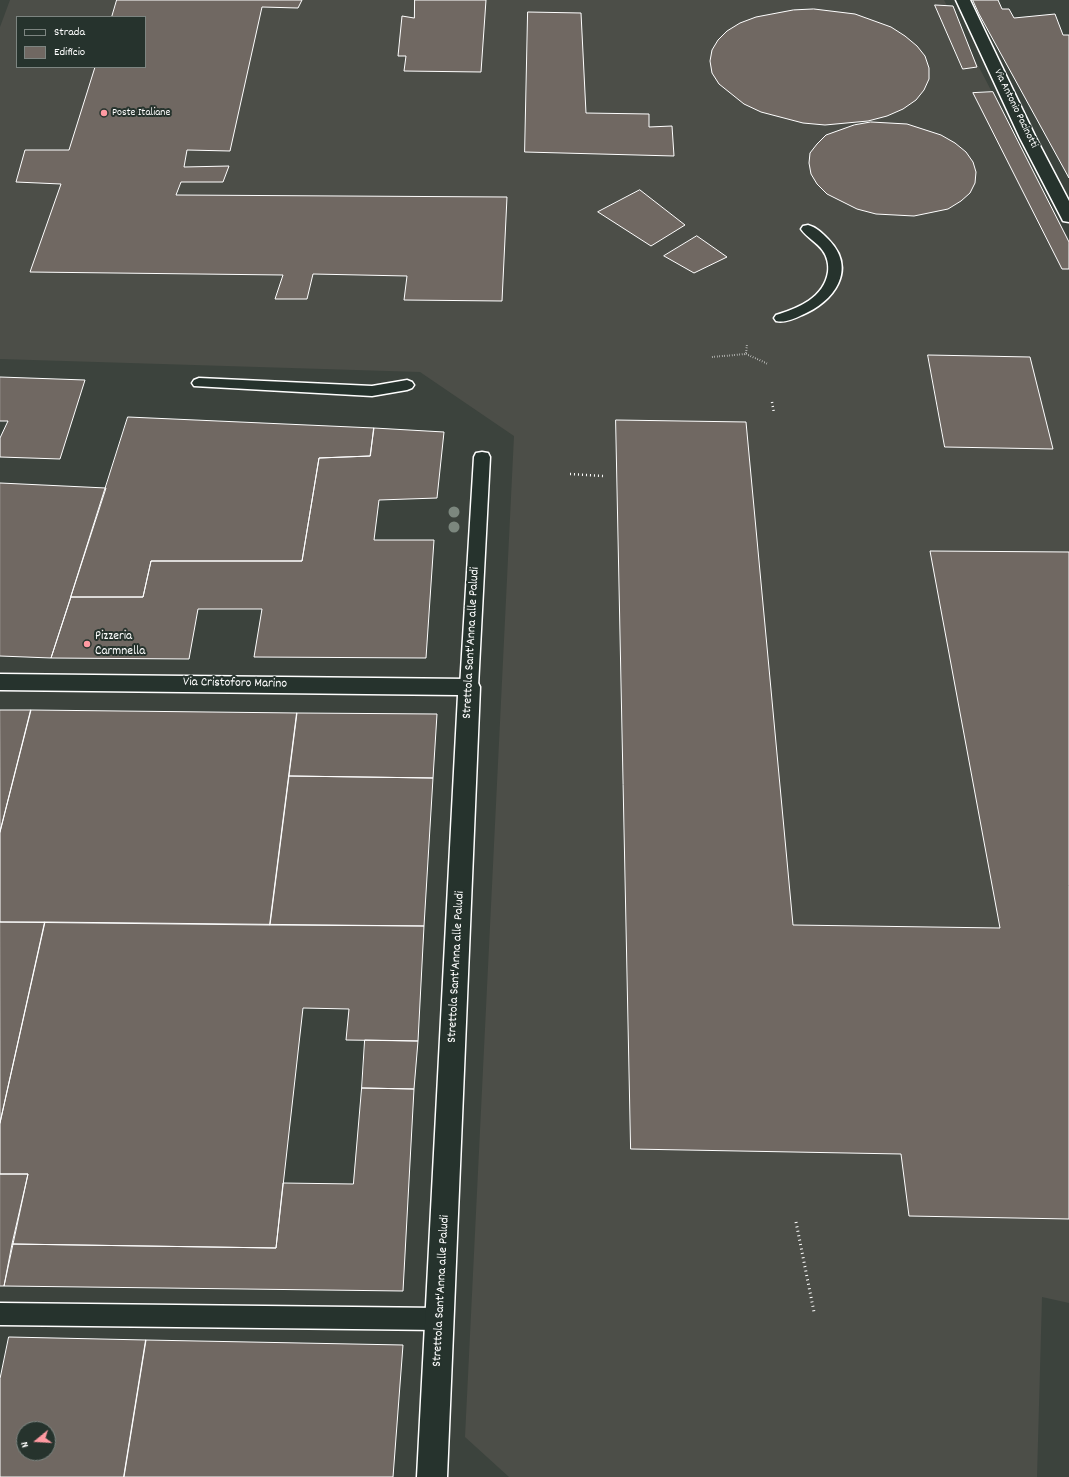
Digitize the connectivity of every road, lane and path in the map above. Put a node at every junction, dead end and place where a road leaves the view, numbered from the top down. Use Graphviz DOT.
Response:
graph roads {
  1 [pos="963,0"];
  2 [pos="1069,217"];
  3 [pos="808,229"];
  4 [pos="781,318"];
  5 [pos="747,344"];
  6 [pos="746,354"];
  7 [pos="712,357"];
  8 [pos="768,364"];
  9 [pos="199,383"];
  10 [pos="407,385"];
  11 [pos="772,402"];
  12 [pos="774,413"];
  13 [pos="482,457"];
  14 [pos="570,474"];
  15 [pos="603,476"];
  16 [pos="0,682"];
  17 [pos="470,687"];
  18 [pos="796,1222"];
  19 [pos="814,1312"];
  20 [pos="0,1314"];
  21 [pos="441,1319"];
  22 [pos="432,1477"];
  1 -- 2 [label="street, Via Antonio Pacinotti"];
  3 -- 4 [label="lane"];
  5 -- 6 [label="path"];
  6 -- 7 [label="path"];
  6 -- 8 [label="path"];
  9 -- 10 [label="lane"];
  11 -- 12 [label="path"];
  13 -- 17 [label="lane, Strettola Sant'Anna alle Paludi"];
  14 -- 15 [label="path"];
  16 -- 17 [label="street, Via Cristoforo Marino"];
  17 -- 21 [label="street, Strettola Sant'Anna alle Paludi"];
  18 -- 19 [label="path"];
  20 -- 21 [label="lane"];
  21 -- 22 [label="street, Strettola Sant'Anna alle Paludi"];
}
